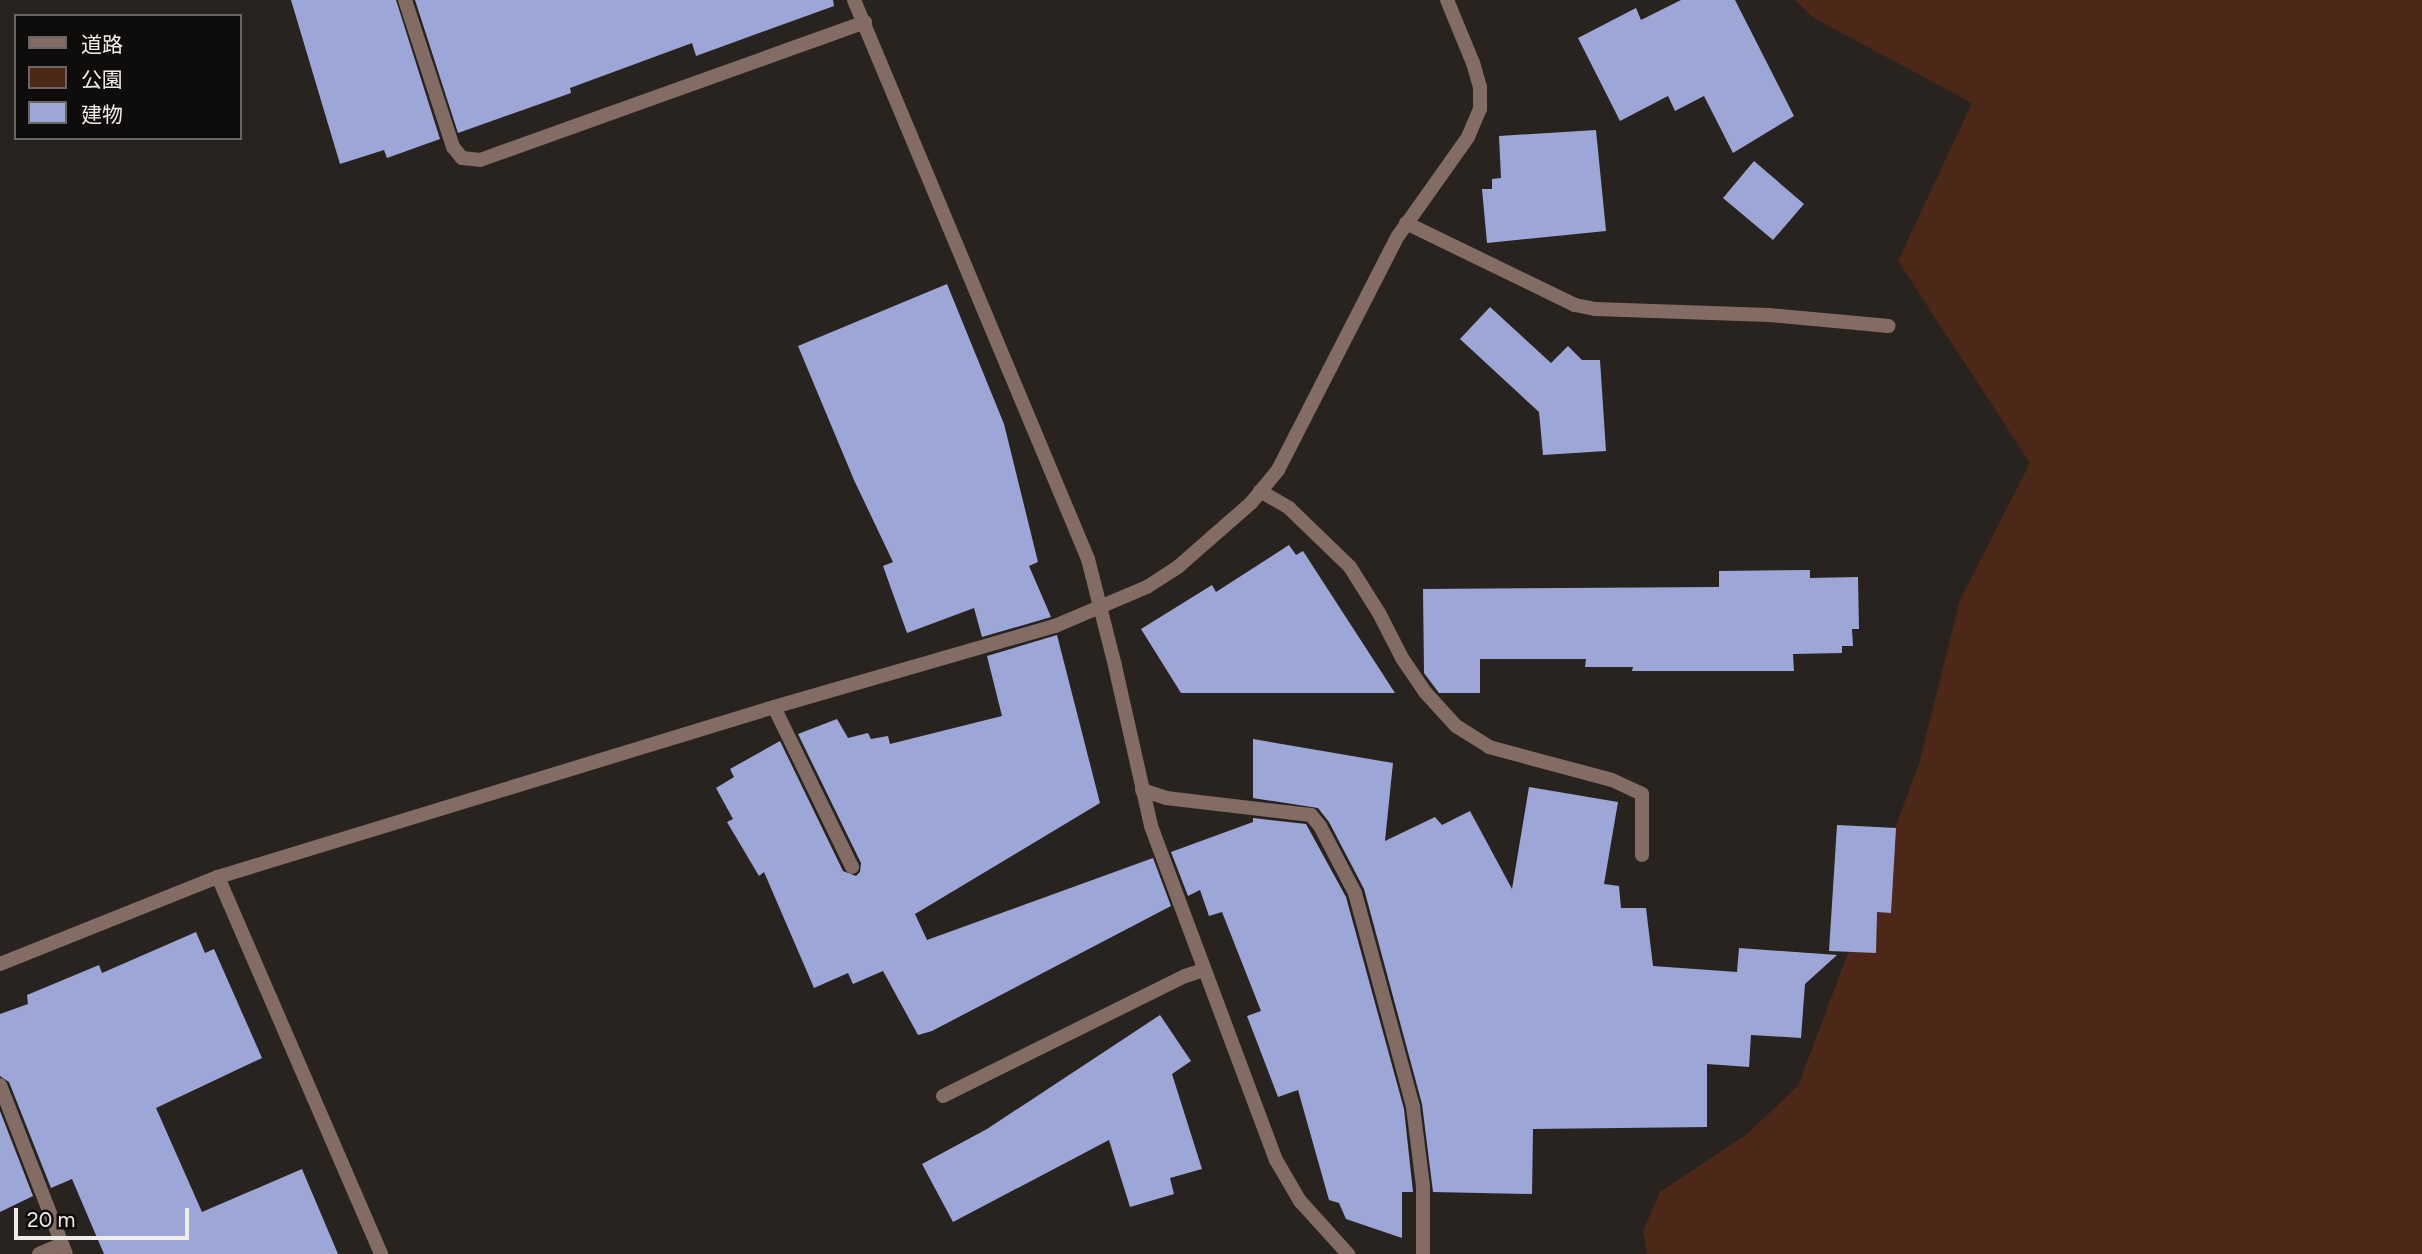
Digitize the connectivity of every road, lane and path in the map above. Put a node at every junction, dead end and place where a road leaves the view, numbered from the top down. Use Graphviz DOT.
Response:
graph roads {
  1 [pos="405,0"];
  2 [pos="854,0"];
  3 [pos="1447,0"];
  4 [pos="864,22"];
  5 [pos="1406,223"];
  6 [pos="1888,326"];
  7 [pos="1261,491"];
  8 [pos="1100,608"];
  9 [pos="775,707"];
  10 [pos="1142,790"];
  11 [pos="1642,855"];
  12 [pos="852,867"];
  13 [pos="218,877"];
  14 [pos="0,964"];
  15 [pos="1204,970"];
  16 [pos="0,1085"];
  17 [pos="943,1096"];
  18 [pos="64,1249"];
  19 [pos="39,1254"];
  20 [pos="381,1254"];
  21 [pos="1348,1254"];
  22 [pos="1423,1254"];
  1 -- 4 [label="street"];
  2 -- 4 [label="street"];
  3 -- 5 [label="street"];
  4 -- 8 [label="street"];
  5 -- 6 [label="street"];
  5 -- 7 [label="street"];
  7 -- 8 [label="street"];
  7 -- 11 [label="street"];
  8 -- 9 [label="street"];
  8 -- 10 [label="street"];
  9 -- 12 [label="street"];
  9 -- 13 [label="street"];
  10 -- 15 [label="street"];
  10 -- 22 [label="street"];
  13 -- 14 [label="street"];
  13 -- 20 [label="street"];
  15 -- 17 [label="street"];
  15 -- 21 [label="street"];
  16 -- 18 [label="street"];
  18 -- 19 [label="street"];
}
